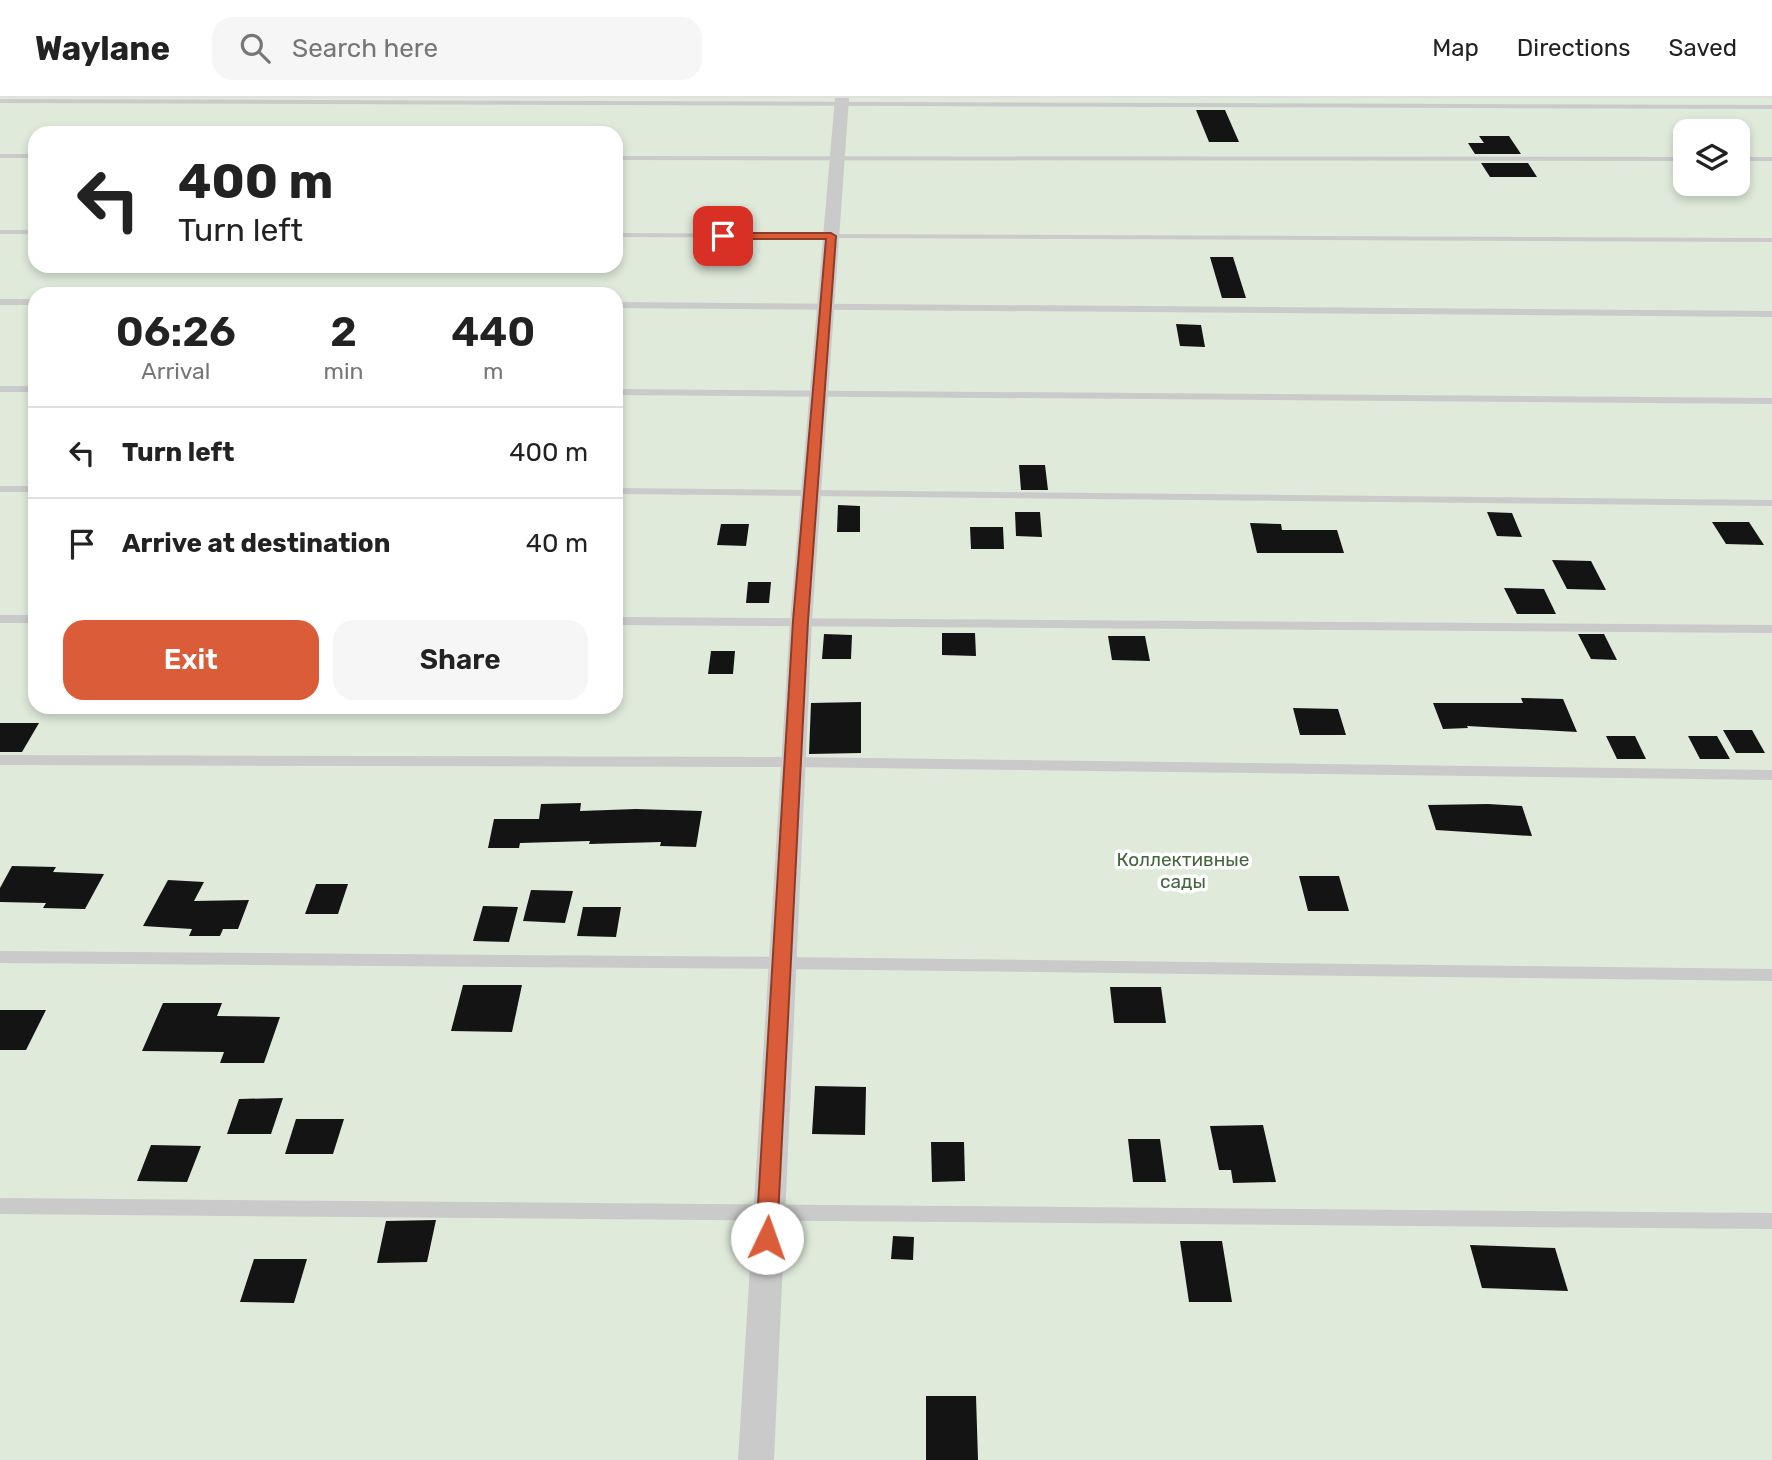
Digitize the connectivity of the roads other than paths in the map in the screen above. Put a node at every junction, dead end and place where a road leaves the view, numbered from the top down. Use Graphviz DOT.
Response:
graph roads {
  1 [pos="842,100"];
  2 [pos="0,101"];
  3 [pos="1772,107"];
  4 [pos="0,156"];
  5 [pos="28,156"];
  6 [pos="623,158"];
  7 [pos="836,158"];
  8 [pos="1673,159"];
  9 [pos="1750,159"];
  10 [pos="1772,159"];
  11 [pos="0,232"];
  12 [pos="28,232"];
  13 [pos="623,235"];
  14 [pos="831,236"];
  15 [pos="1772,240"];
  16 [pos="0,302"];
  17 [pos="28,302"];
  18 [pos="623,305"];
  19 [pos="825,306"];
  20 [pos="1772,314"];
  21 [pos="0,389"];
  22 [pos="28,389"];
  23 [pos="623,392"];
  24 [pos="817,393"];
  25 [pos="1772,401"];
  26 [pos="0,489"];
  27 [pos="28,489"];
  28 [pos="623,491"];
  29 [pos="810,492"];
  30 [pos="1772,503"];
  31 [pos="0,619"];
  32 [pos="28,619"];
  33 [pos="623,621"];
  34 [pos="800,621"];
  35 [pos="1772,629"];
  36 [pos="0,761"];
  37 [pos="793,762"];
  38 [pos="1772,775"];
  39 [pos="0,957"];
  40 [pos="782,963"];
  41 [pos="1772,975"];
  42 [pos="0,1206"];
  43 [pos="768,1211"];
  44 [pos="1772,1221"];
  45 [pos="756,1460"];
  1 -- 2 [label="lane"];
  1 -- 3 [label="lane"];
  1 -- 7 [label="street"];
  4 -- 5 [label="lane"];
  6 -- 7 [label="lane"];
  7 -- 8 [label="lane"];
  7 -- 14 [label="street"];
  9 -- 10 [label="lane"];
  11 -- 12 [label="lane"];
  13 -- 14 [label="lane"];
  14 -- 15 [label="lane"];
  14 -- 19 [label="street"];
  16 -- 17 [label="lane"];
  18 -- 19 [label="lane"];
  19 -- 20 [label="lane"];
  19 -- 24 [label="street"];
  21 -- 22 [label="lane"];
  23 -- 24 [label="lane"];
  24 -- 25 [label="lane"];
  24 -- 29 [label="street"];
  26 -- 27 [label="lane"];
  28 -- 29 [label="lane"];
  29 -- 30 [label="lane"];
  29 -- 34 [label="street"];
  31 -- 32 [label="lane"];
  33 -- 34 [label="lane"];
  34 -- 35 [label="lane"];
  34 -- 37 [label="street"];
  36 -- 37 [label="lane"];
  37 -- 38 [label="lane"];
  37 -- 40 [label="street"];
  39 -- 40 [label="lane"];
  40 -- 41 [label="lane"];
  40 -- 43 [label="street"];
  42 -- 43 [label="lane"];
  43 -- 44 [label="lane"];
  43 -- 45 [label="street"];
}
